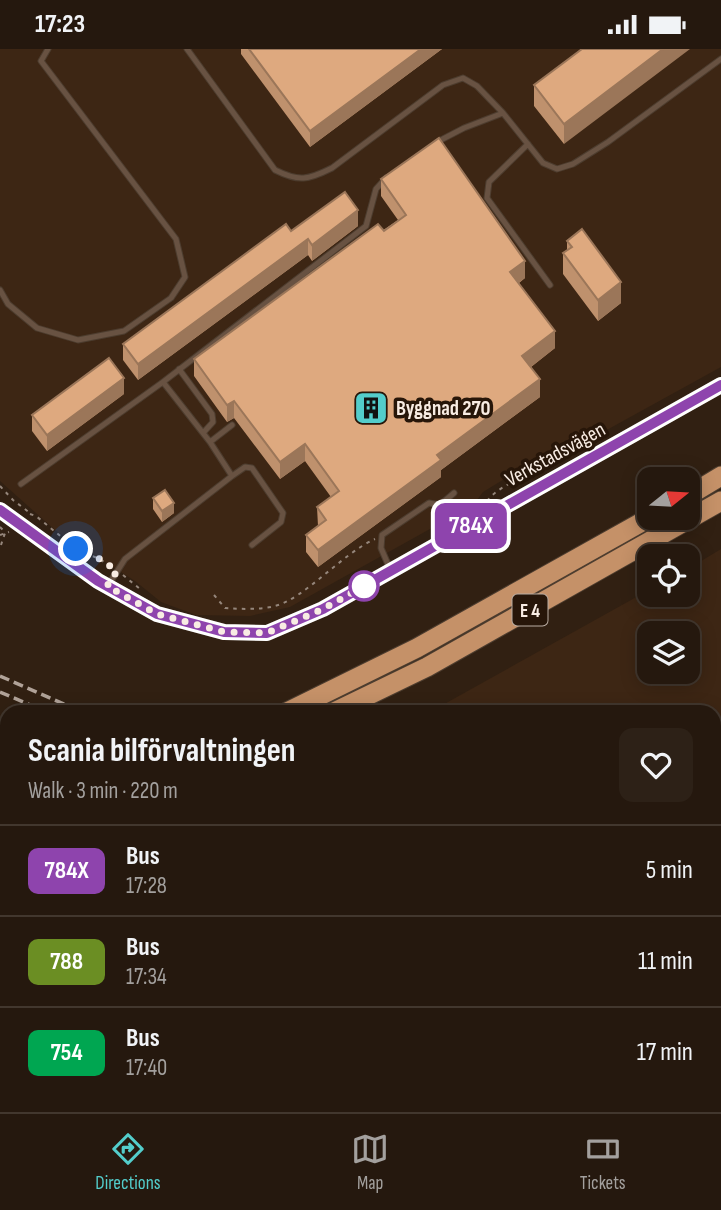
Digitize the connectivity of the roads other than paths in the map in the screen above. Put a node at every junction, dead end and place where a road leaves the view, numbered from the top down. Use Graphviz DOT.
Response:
graph roads {
  1 [pos="48,49"];
  2 [pos="187,49"];
  3 [pos="721,59"];
  4 [pos="503,113"];
  5 [pos="528,144"];
  6 [pos="426,150"];
  7 [pos="394,173"];
  8 [pos="550,285"];
  9 [pos="0,290"];
  10 [pos="179,369"];
  11 [pos="163,382"];
  12 [pos="721,385"];
  13 [pos="232,425"];
  14 [pos="203,432"];
  15 [pos="210,442"];
  16 [pos="232,476"];
  17 [pos="721,476"];
  18 [pos="21,484"];
  19 [pos="700,489"];
  20 [pos="454,493"];
  21 [pos="721,501"];
  22 [pos="440,505"];
  23 [pos="1,517"];
  24 [pos="637,525"];
  25 [pos="459,532"];
  26 [pos="252,545"];
  27 [pos="391,571"];
  28 [pos="107,586"];
  29 [pos="300,705"];
  30 [pos="348,705"];
  1 -- 9 [label="lane"];
  2 -- 4 [label="lane"];
  3 -- 5 [label="lane"];
  4 -- 5 [label="lane"];
  4 -- 6 [label="lane"];
  5 -- 8 [label="lane"];
  7 -- 10 [label="lane"];
  10 -- 11 [label="lane"];
  10 -- 14 [label="lane"];
  11 -- 14 [label="lane"];
  11 -- 18 [label="lane"];
  12 -- 25 [label="main road, Verkstadsvägen"];
  13 -- 15 [label="lane"];
  14 -- 15 [label="lane"];
  15 -- 16 [label="lane"];
  16 -- 26 [label="lane"];
  16 -- 28 [label="lane"];
  17 -- 19 [label="highway"];
  20 -- 22 [label="lane"];
  21 -- 30 [label="highway, E 4"];
  22 -- 25 [label="lane"];
  22 -- 27 [label="lane"];
  23 -- 28 [label="main road, Verkstadsvägen"];
  24 -- 29 [label="highway, E 4"];
  25 -- 27 [label="main road, Verkstadsvägen"];
  27 -- 28 [label="main road, Verkstadsvägen"];
}
